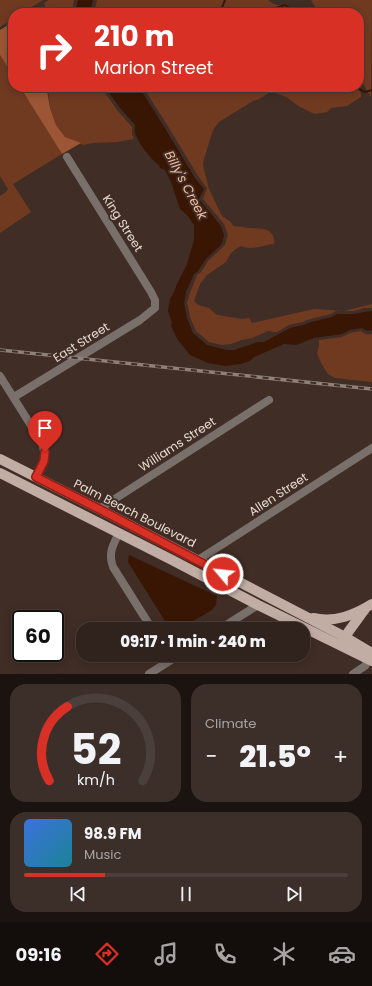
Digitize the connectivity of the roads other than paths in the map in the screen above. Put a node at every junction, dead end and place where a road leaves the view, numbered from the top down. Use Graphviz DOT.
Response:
graph roads {
  1 [pos="67,156"];
  2 [pos="155,303"];
  3 [pos="0,376"];
  4 [pos="14,397"];
  5 [pos="269,400"];
  6 [pos="372,448"];
  7 [pos="0,459"];
  8 [pos="0,473"];
  9 [pos="36,477"];
  10 [pos="99,509"];
  11 [pos="119,533"];
  12 [pos="172,560"];
  13 [pos="198,560"];
  14 [pos="258,605"];
  15 [pos="369,606"];
  16 [pos="300,614"];
  17 [pos="148,622"];
  18 [pos="231,622"];
  19 [pos="342,641"];
  20 [pos="371,658"];
  21 [pos="165,662"];
  22 [pos="149,674"];
  23 [pos="353,674"];
  1 -- 2 [label="street, King Street"];
  2 -- 4 [label="street, East Street"];
  3 -- 4 [label="street"];
  4 -- 9 [label="street"];
  5 -- 10 [label="street, Williams Street"];
  6 -- 13 [label="street, Allen Street"];
  7 -- 9 [label="main road, Palm Beach Boulevard"];
  8 -- 11 [label="main road, Palm Beach Boulevard"];
  9 -- 10 [label="main road, Palm Beach Boulevard"];
  10 -- 13 [label="main road, Palm Beach Boulevard"];
  11 -- 12 [label="main road, Palm Beach Boulevard"];
  11 -- 17 [label="street"];
  12 -- 13 [label="main road"];
  12 -- 14 [label="main road, Palm Beach Boulevard"];
  13 -- 16 [label="main road, Palm Beach Boulevard"];
  14 -- 18 [label="street"];
  14 -- 19 [label="main road, Palm Beach Boulevard"];
  15 -- 16 [label="main road"];
  15 -- 19 [label="main road"];
  16 -- 19 [label="main road"];
  19 -- 20 [label="main road, Palm Beach Boulevard"];
  20 -- 23 [label="street"];
  21 -- 22 [label="street"];
}
